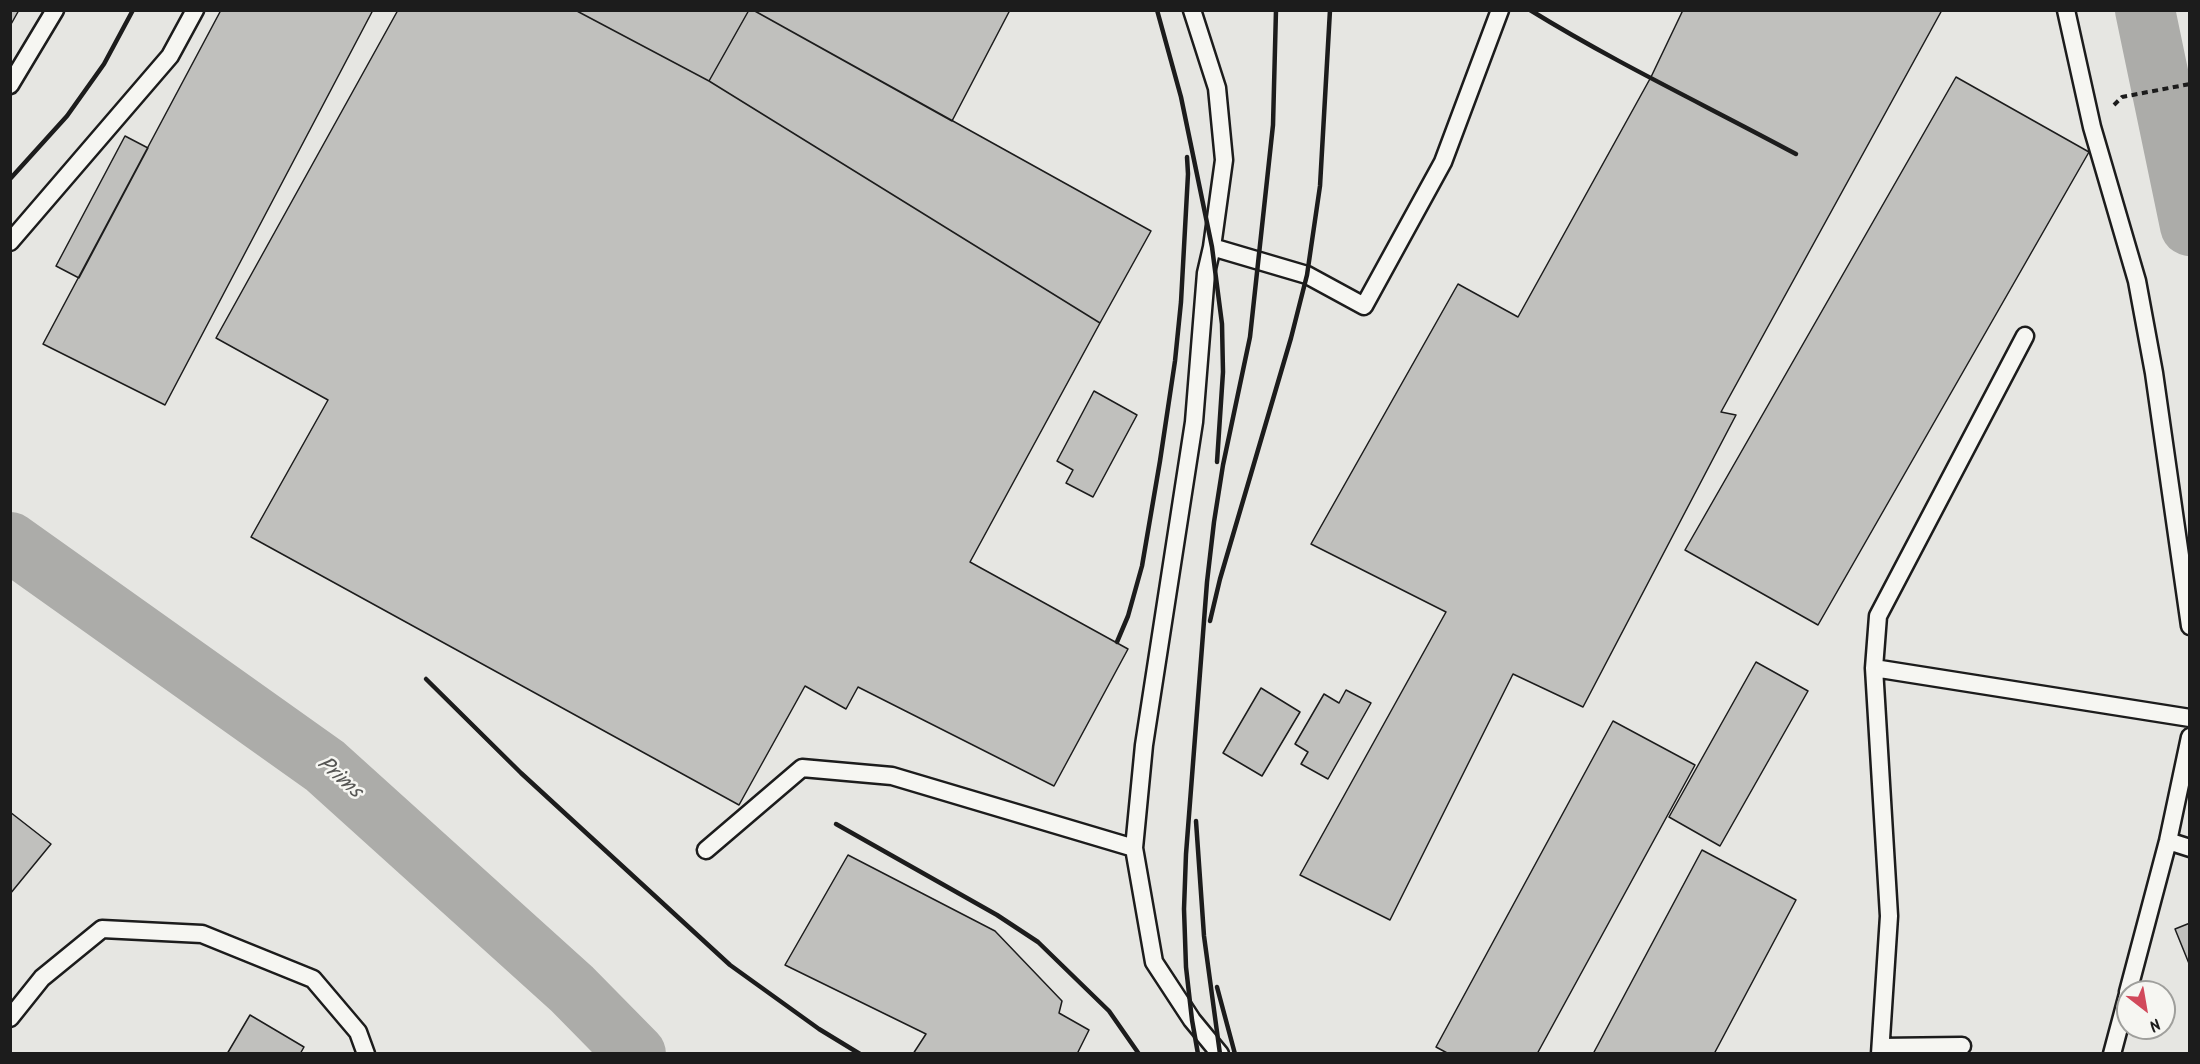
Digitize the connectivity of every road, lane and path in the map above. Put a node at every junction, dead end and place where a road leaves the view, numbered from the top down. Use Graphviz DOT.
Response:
graph roads {
  1 [pos="55,10"];
  2 [pos="195,10"];
  3 [pos="1192,10"];
  4 [pos="1500,10"];
  5 [pos="2066,10"];
  6 [pos="2190,84"];
  7 [pos="10,86"];
  8 [pos="2122,97"];
  9 [pos="10,242"];
  10 [pos="1212,247"];
  11 [pos="2025,336"];
  12 [pos="2190,626"];
  13 [pos="1874,668"];
  14 [pos="2190,718"];
  15 [pos="2190,737"];
  16 [pos="2168,841"];
  17 [pos="1134,848"];
  18 [pos="2190,848"];
  19 [pos="706,850"];
  20 [pos="2131,980"];
  21 [pos="10,1018"];
  22 [pos="2116,1038"];
  23 [pos="1962,1046"];
  24 [pos="1881,1050"];
  25 [pos="366,1053"];
  26 [pos="1220,1053"];
  27 [pos="2112,1053"];
  1 -- 7 [label="lane"];
  2 -- 9 [label="lane"];
  3 -- 10 [label="lane"];
  4 -- 10 [label="lane"];
  5 -- 12 [label="lane"];
  6 -- 8 [label="path"];
  10 -- 17 [label="lane"];
  11 -- 13 [label="lane"];
  13 -- 14 [label="lane"];
  13 -- 24 [label="lane"];
  15 -- 16 [label="lane"];
  16 -- 18 [label="lane"];
  16 -- 20 [label="lane"];
  17 -- 19 [label="lane"];
  17 -- 26 [label="lane"];
  21 -- 25 [label="lane"];
  22 -- 27 [label="lane"];
  23 -- 24 [label="lane"];
}
